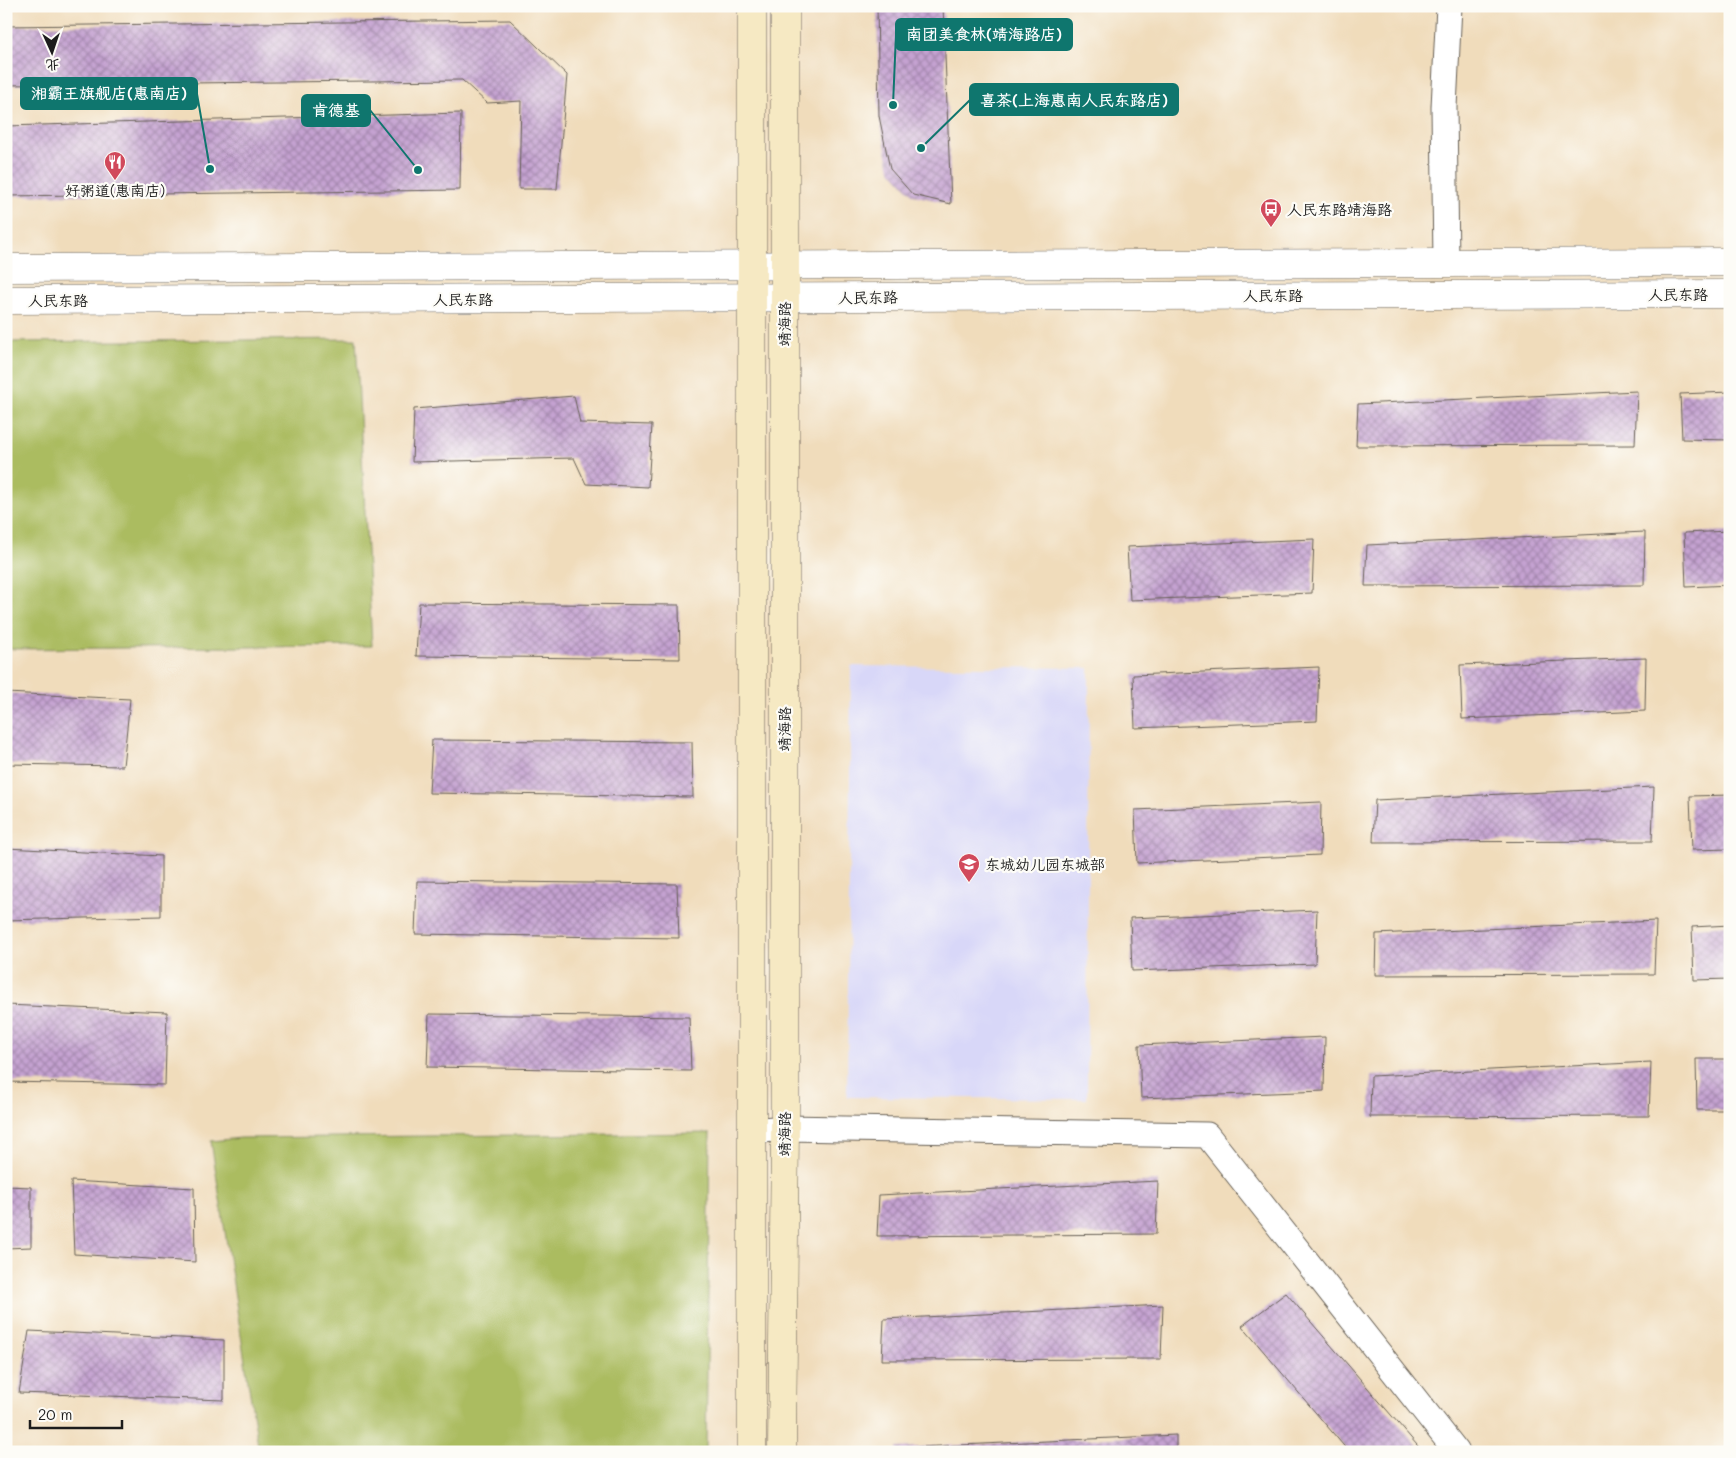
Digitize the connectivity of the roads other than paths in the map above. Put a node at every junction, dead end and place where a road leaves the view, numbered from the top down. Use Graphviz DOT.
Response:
graph roads {
  1 [pos="752,6"];
  2 [pos="785,6"];
  3 [pos="1449,6"];
  4 [pos="1730,262"];
  5 [pos="1446,263"];
  6 [pos="752,266"];
  7 [pos="784,266"];
  8 [pos="6,268"];
  9 [pos="1730,294"];
  10 [pos="752,298"];
  11 [pos="784,298"];
  12 [pos="6,300"];
  13 [pos="784,1128"];
  14 [pos="752,1131"];
  15 [pos="752,1452"];
  16 [pos="782,1452"];
  17 [pos="1457,1452"];
  1 -- 6 [label="main road"];
  2 -- 7 [label="main road, 靖海路"];
  3 -- 5 [label="street"];
  4 -- 5 [label="street, 人民东路"];
  5 -- 7 [label="street, 人民东路"];
  6 -- 7 [label="street, 人民东路"];
  6 -- 8 [label="street, 人民东路"];
  6 -- 10 [label="main road"];
  7 -- 11 [label="main road, 靖海路"];
  9 -- 11 [label="street, 人民东路"];
  10 -- 11 [label="street, 人民东路"];
  10 -- 12 [label="street, 人民东路"];
  10 -- 14 [label="main road"];
  11 -- 13 [label="main road, 靖海路"];
  13 -- 14 [label="street"];
  13 -- 16 [label="main road, 靖海路"];
  13 -- 17 [label="street"];
  14 -- 15 [label="main road"];
}
